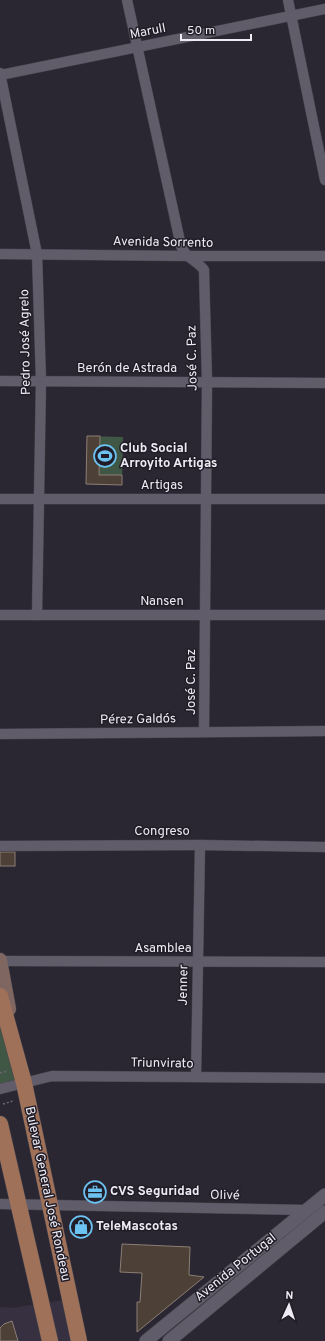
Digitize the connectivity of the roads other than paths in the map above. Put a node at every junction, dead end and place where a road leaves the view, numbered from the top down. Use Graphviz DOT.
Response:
graph roads {
  1 [pos="127,0"];
  2 [pos="288,0"];
  3 [pos="325,9"];
  4 [pos="292,16"];
  5 [pos="136,47"];
  6 [pos="0,74"];
  7 [pos="325,180"];
  8 [pos="0,254"];
  9 [pos="37,254"];
  10 [pos="187,256"];
  11 [pos="325,256"];
  12 [pos="0,381"];
  13 [pos="41,381"];
  14 [pos="207,382"];
  15 [pos="325,383"];
  16 [pos="0,499"];
  17 [pos="38,499"];
  18 [pos="206,499"];
  19 [pos="325,499"];
  20 [pos="0,615"];
  21 [pos="38,615"];
  22 [pos="205,615"];
  23 [pos="325,615"];
  24 [pos="325,731"];
  25 [pos="204,732"];
  26 [pos="0,734"];
  27 [pos="200,845"];
  28 [pos="0,846"];
  29 [pos="325,846"];
  30 [pos="0,961"];
  31 [pos="198,962"];
  32 [pos="325,962"];
  33 [pos="0,996"];
  34 [pos="15,1046"];
  35 [pos="196,1077"];
  36 [pos="325,1078"];
  37 [pos="24,1083"];
  38 [pos="0,1089"];
  39 [pos="0,1124"];
  40 [pos="325,1195"];
  41 [pos="0,1204"];
  42 [pos="20,1205"];
  43 [pos="49,1205"];
  44 [pos="306,1210"];
  45 [pos="325,1212"];
  46 [pos="50,1341"];
  47 [pos="79,1341"];
  48 [pos="146,1341"];
  49 [pos="169,1341"];
  1 -- 5 [label="street, José C. Paz"];
  2 -- 4 [label="street"];
  3 -- 4 [label="street, Marull"];
  4 -- 5 [label="street, Marull"];
  4 -- 7 [label="street"];
  5 -- 6 [label="street, Marull"];
  5 -- 10 [label="street, José C. Paz"];
  6 -- 9 [label="street, Pedro José Agrelo"];
  8 -- 9 [label="street, Avenida Sorrento"];
  9 -- 10 [label="street, Avenida Sorrento"];
  9 -- 13 [label="street, Pedro José Agrelo"];
  10 -- 11 [label="street, Avenida Sorrento"];
  10 -- 14 [label="street, José C. Paz"];
  12 -- 13 [label="street, Berón de Astrada"];
  13 -- 14 [label="street, Berón de Astrada"];
  13 -- 17 [label="street, Pedro José Agrelo"];
  14 -- 15 [label="street, Berón de Astrada"];
  14 -- 18 [label="street, José C. Paz"];
  16 -- 17 [label="street, Artigas"];
  17 -- 18 [label="street, Artigas"];
  17 -- 21 [label="street, Pedro José Agrelo"];
  18 -- 19 [label="street, Artigas"];
  18 -- 22 [label="street, José C. Paz"];
  20 -- 21 [label="street, Nansen"];
  21 -- 22 [label="street, Nansen"];
  22 -- 23 [label="street, Nansen"];
  22 -- 25 [label="street, José C. Paz"];
  24 -- 25 [label="street, Pérez Galdós"];
  25 -- 26 [label="street, Pérez Galdós"];
  27 -- 28 [label="street, Congreso"];
  27 -- 29 [label="street, Congreso"];
  27 -- 31 [label="street, Jenner"];
  30 -- 31 [label="street, Asamblea"];
  30 -- 34 [label="main road, Bulevar General José Rondeau"];
  31 -- 32 [label="street, Asamblea"];
  31 -- 35 [label="street, Jenner"];
  33 -- 34 [label="main road, Bulevar General José Rondeau"];
  34 -- 37 [label="main road, Bulevar General José Rondeau"];
  35 -- 36 [label="street, Triunvirato"];
  35 -- 37 [label="street, Triunvirato"];
  37 -- 38 [label="street, Triunvirato"];
  37 -- 43 [label="main road, Bulevar General José Rondeau"];
  39 -- 42 [label="main road"];
  40 -- 44 [label="street, Avenida Portugal"];
  41 -- 42 [label="street, Olivé"];
  42 -- 43 [label="street, Olivé"];
  42 -- 46 [label="main road"];
  43 -- 44 [label="street, Olivé"];
  43 -- 47 [label="main road, Bulevar General José Rondeau"];
  44 -- 48 [label="street, Avenida Portugal"];
  45 -- 49 [label="street, Avenida Portugal"];
}
